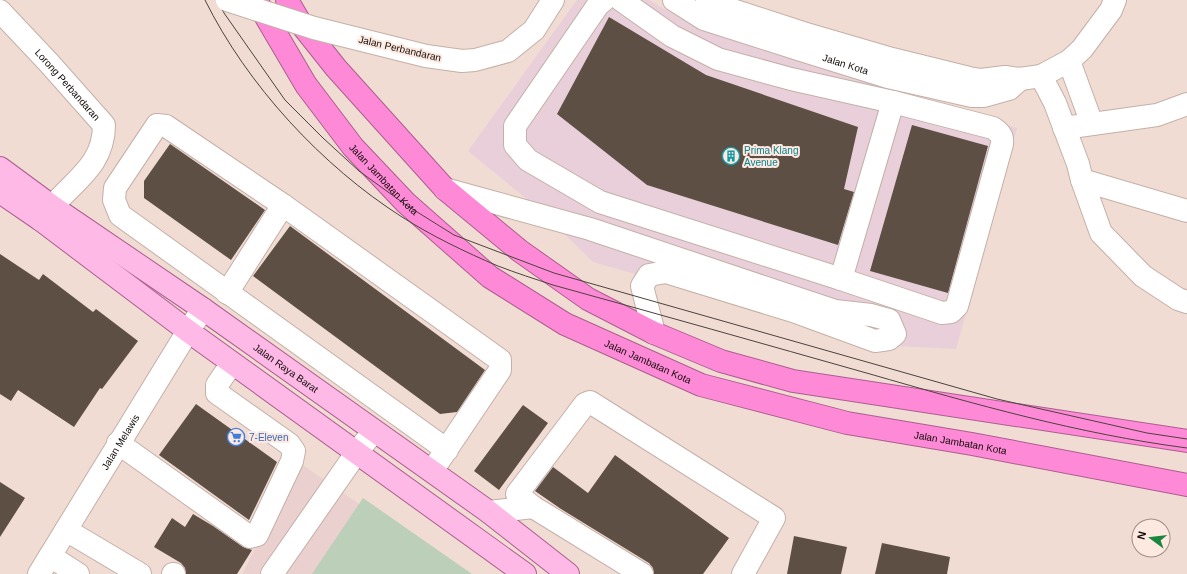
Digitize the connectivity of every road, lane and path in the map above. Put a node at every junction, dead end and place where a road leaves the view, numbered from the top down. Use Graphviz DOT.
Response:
graph roads {
  1 [pos="227,0"];
  2 [pos="256,0"];
  3 [pos="287,0"];
  4 [pos="553,0"];
  5 [pos="604,0"];
  6 [pos="621,0"];
  7 [pos="674,0"];
  8 [pos="707,0"];
  9 [pos="1115,0"];
  10 [pos="0,11"];
  11 [pos="800,41"];
  12 [pos="1070,61"];
  13 [pos="1041,76"];
  14 [pos="791,79"];
  15 [pos="893,102"];
  16 [pos="1187,104"];
  17 [pos="1092,124"];
  18 [pos="1064,128"];
  19 [pos="0,168"];
  20 [pos="1082,180"];
  21 [pos="445,189"];
  22 [pos="0,192"];
  23 [pos="283,206"];
  24 [pos="1187,211"];
  25 [pos="47,214"];
  26 [pos="143,232"];
  27 [pos="121,253"];
  28 [pos="840,278"];
  29 [pos="228,293"];
  30 [pos="1187,302"];
  31 [pos="203,310"];
  32 [pos="188,331"];
  33 [pos="654,333"];
  34 [pos="286,334"];
  35 [pos="265,354"];
  36 [pos="232,363"];
  37 [pos="374,431"];
  38 [pos="1183,439"];
  39 [pos="118,443"];
  40 [pos="447,450"];
  41 [pos="357,452"];
  42 [pos="432,471"];
  43 [pos="1184,486"];
  44 [pos="533,507"];
  45 [pos="489,512"];
  46 [pos="66,530"];
  47 [pos="44,565"];
  48 [pos="78,574"];
  49 [pos="140,574"];
  50 [pos="272,574"];
  51 [pos="526,574"];
  52 [pos="568,574"];
  53 [pos="642,574"];
  54 [pos="743,574"];
  1 -- 4 [label="street, Jalan Perbandaran, bridge"];
  2 -- 43 [label="highway, Jalan Jambatan Kota"];
  3 -- 21 [label="highway"];
  5 -- 28 [label="street"];
  6 -- 14 [label="street"];
  7 -- 11 [label="street, Jalan Kota"];
  8 -- 11 [label="street, Jalan Kota"];
  9 -- 12 [label="street, Jalan Kota"];
  10 -- 25 [label="street, Lorong Perbandaran"];
  11 -- 13 [label="street, Jalan Kota"];
  11 -- 14 [label="street"];
  12 -- 13 [label="street, Jalan Kota"];
  12 -- 17 [label="street"];
  13 -- 18 [label="street"];
  14 -- 15 [label="street"];
  15 -- 28 [label="street"];
  15 -- 28 [label="street"];
  16 -- 17 [label="street"];
  17 -- 18 [label="street"];
  18 -- 20 [label="street"];
  19 -- 25 [label="main road, Jalan Raya Barat"];
  20 -- 24 [label="street"];
  20 -- 30 [label="street"];
  21 -- 33 [label="highway"];
  21 -- 33 [label="street"];
  22 -- 25 [label="main road, Jalan Raya Barat"];
  23 -- 26 [label="street"];
  23 -- 29 [label="street"];
  23 -- 40 [label="street"];
  25 -- 27 [label="main road, Jalan Raya Barat"];
  25 -- 32 [label="main road, Jalan Raya Barat"];
  26 -- 27 [label="street"];
  26 -- 29 [label="street"];
  27 -- 31 [label="main road, Jalan Raya Barat"];
  29 -- 34 [label="street"];
  31 -- 32 [label="street, Jalan Melawis"];
  31 -- 35 [label="main road, Jalan Raya Barat"];
  32 -- 36 [label="main road, Jalan Raya Barat"];
  32 -- 39 [label="street, Jalan Melawis"];
  33 -- 38 [label="highway"];
  34 -- 35 [label="street"];
  34 -- 40 [label="street"];
  35 -- 37 [label="main road, Jalan Raya Barat"];
  36 -- 39 [label="street"];
  36 -- 41 [label="main road, Jalan Raya Barat"];
  37 -- 41 [label="street"];
  37 -- 42 [label="main road, Jalan Raya Barat"];
  39 -- 46 [label="street, Jalan Melawis"];
  40 -- 42 [label="street"];
  41 -- 50 [label="street"];
  41 -- 51 [label="main road, Jalan Raya Barat"];
  42 -- 45 [label="main road, Jalan Raya Barat"];
  44 -- 45 [label="street"];
  44 -- 53 [label="street"];
  44 -- 54 [label="street"];
  45 -- 52 [label="main road, Jalan Raya Barat"];
  46 -- 47 [label="street, Jalan Melawis"];
  46 -- 49 [label="street"];
  47 -- 48 [label="street"];
}
